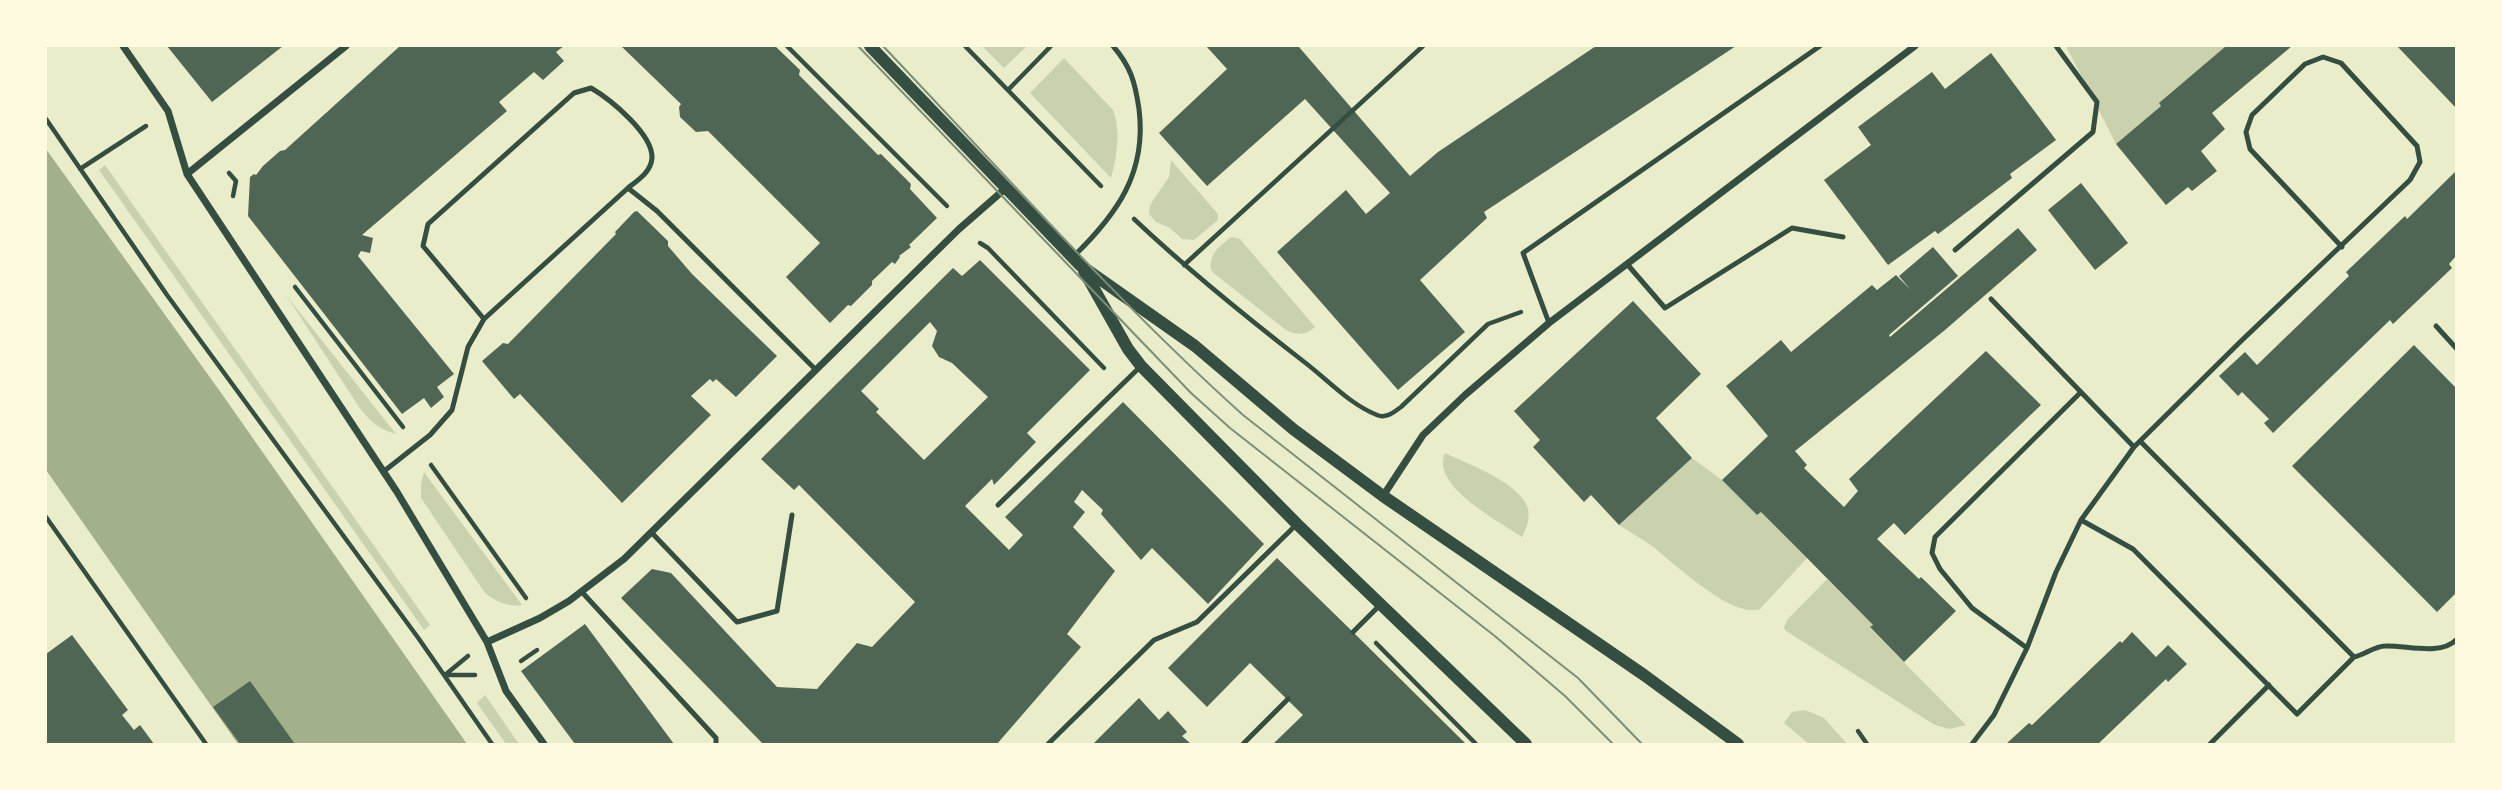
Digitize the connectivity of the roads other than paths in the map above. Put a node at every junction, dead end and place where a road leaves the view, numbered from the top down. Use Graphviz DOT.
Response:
graph roads {
  1 [pos="123,46"];
  2 [pos="346,46"];
  3 [pos="870,46"];
  4 [pos="1113,46"];
  5 [pos="1820,46"];
  6 [pos="1915,46"];
  7 [pos="2056,46"];
  8 [pos="187,174"];
  9 [pos="628,188"];
  10 [pos="1006,188"];
  11 [pos="1843,237"];
  12 [pos="2342,247"];
  13 [pos="1955,250"];
  14 [pos="1076,261"];
  15 [pos="1627,264"];
  16 [pos="1991,299"];
  17 [pos="484,319"];
  18 [pos="1549,323"];
  19 [pos="2436,326"];
  20 [pos="2456,348"];
  21 [pos="1142,366"];
  22 [pos="816,370"];
  23 [pos="2081,392"];
  24 [pos="2140,441"];
  25 [pos="2134,447"];
  26 [pos="383,472"];
  27 [pos="1383,496"];
  28 [pos="998,505"];
  29 [pos="792,515"];
  30 [pos="2081,520"];
  31 [pos="1297,524"];
  32 [pos="651,532"];
  33 [pos="581,591"];
  34 [pos="1381,604"];
  35 [pos="1353,632"];
  36 [pos="2456,640"];
  37 [pos="487,642"];
  38 [pos="2026,648"];
  39 [pos="2354,657"];
  40 [pos="2269,685"];
  41 [pos="1288,699"];
  42 [pos="544,744"];
  43 [pos="716,744"];
  44 [pos="1048,744"];
  45 [pos="1243,744"];
  46 [pos="1526,744"];
  47 [pos="1738,744"];
  48 [pos="1972,744"];
  49 [pos="2210,744"];
  1 -- 8 [label="street"];
  2 -- 8 [label="street"];
  3 -- 10 [label="street"];
  4 -- 14 [label="lane"];
  5 -- 18 [label="lane"];
  6 -- 15 [label="street"];
  7 -- 13 [label="lane"];
  8 -- 26 [label="street"];
  9 -- 17 [label="lane"];
  9 -- 17 [label="lane"];
  9 -- 22 [label="lane"];
  10 -- 14 [label="street"];
  10 -- 22 [label="street"];
  11 -- 15 [label="lane"];
  12 -- 12 [label="lane"];
  12 -- 24 [label="lane"];
  14 -- 21 [label="street"];
  14 -- 27 [label="street"];
  15 -- 18 [label="street"];
  16 -- 23 [label="lane"];
  17 -- 26 [label="lane"];
  18 -- 27 [label="street"];
  19 -- 20 [label="lane"];
  21 -- 28 [label="lane"];
  21 -- 31 [label="street"];
  22 -- 32 [label="street"];
  23 -- 25 [label="lane"];
  23 -- 38 [label="lane"];
  24 -- 25 [label="lane"];
  24 -- 39 [label="lane"];
  25 -- 30 [label="lane"];
  26 -- 37 [label="street"];
  27 -- 47 [label="street"];
  29 -- 32 [label="lane"];
  30 -- 38 [label="lane"];
  30 -- 40 [label="lane"];
  31 -- 34 [label="street"];
  31 -- 44 [label="lane"];
  32 -- 33 [label="street"];
  33 -- 37 [label="street"];
  33 -- 43 [label="lane"];
  34 -- 35 [label="lane"];
  34 -- 46 [label="street"];
  36 -- 39 [label="lane"];
  37 -- 42 [label="street"];
  38 -- 48 [label="lane"];
  39 -- 40 [label="lane"];
  40 -- 49 [label="lane"];
  41 -- 45 [label="lane"];
}
